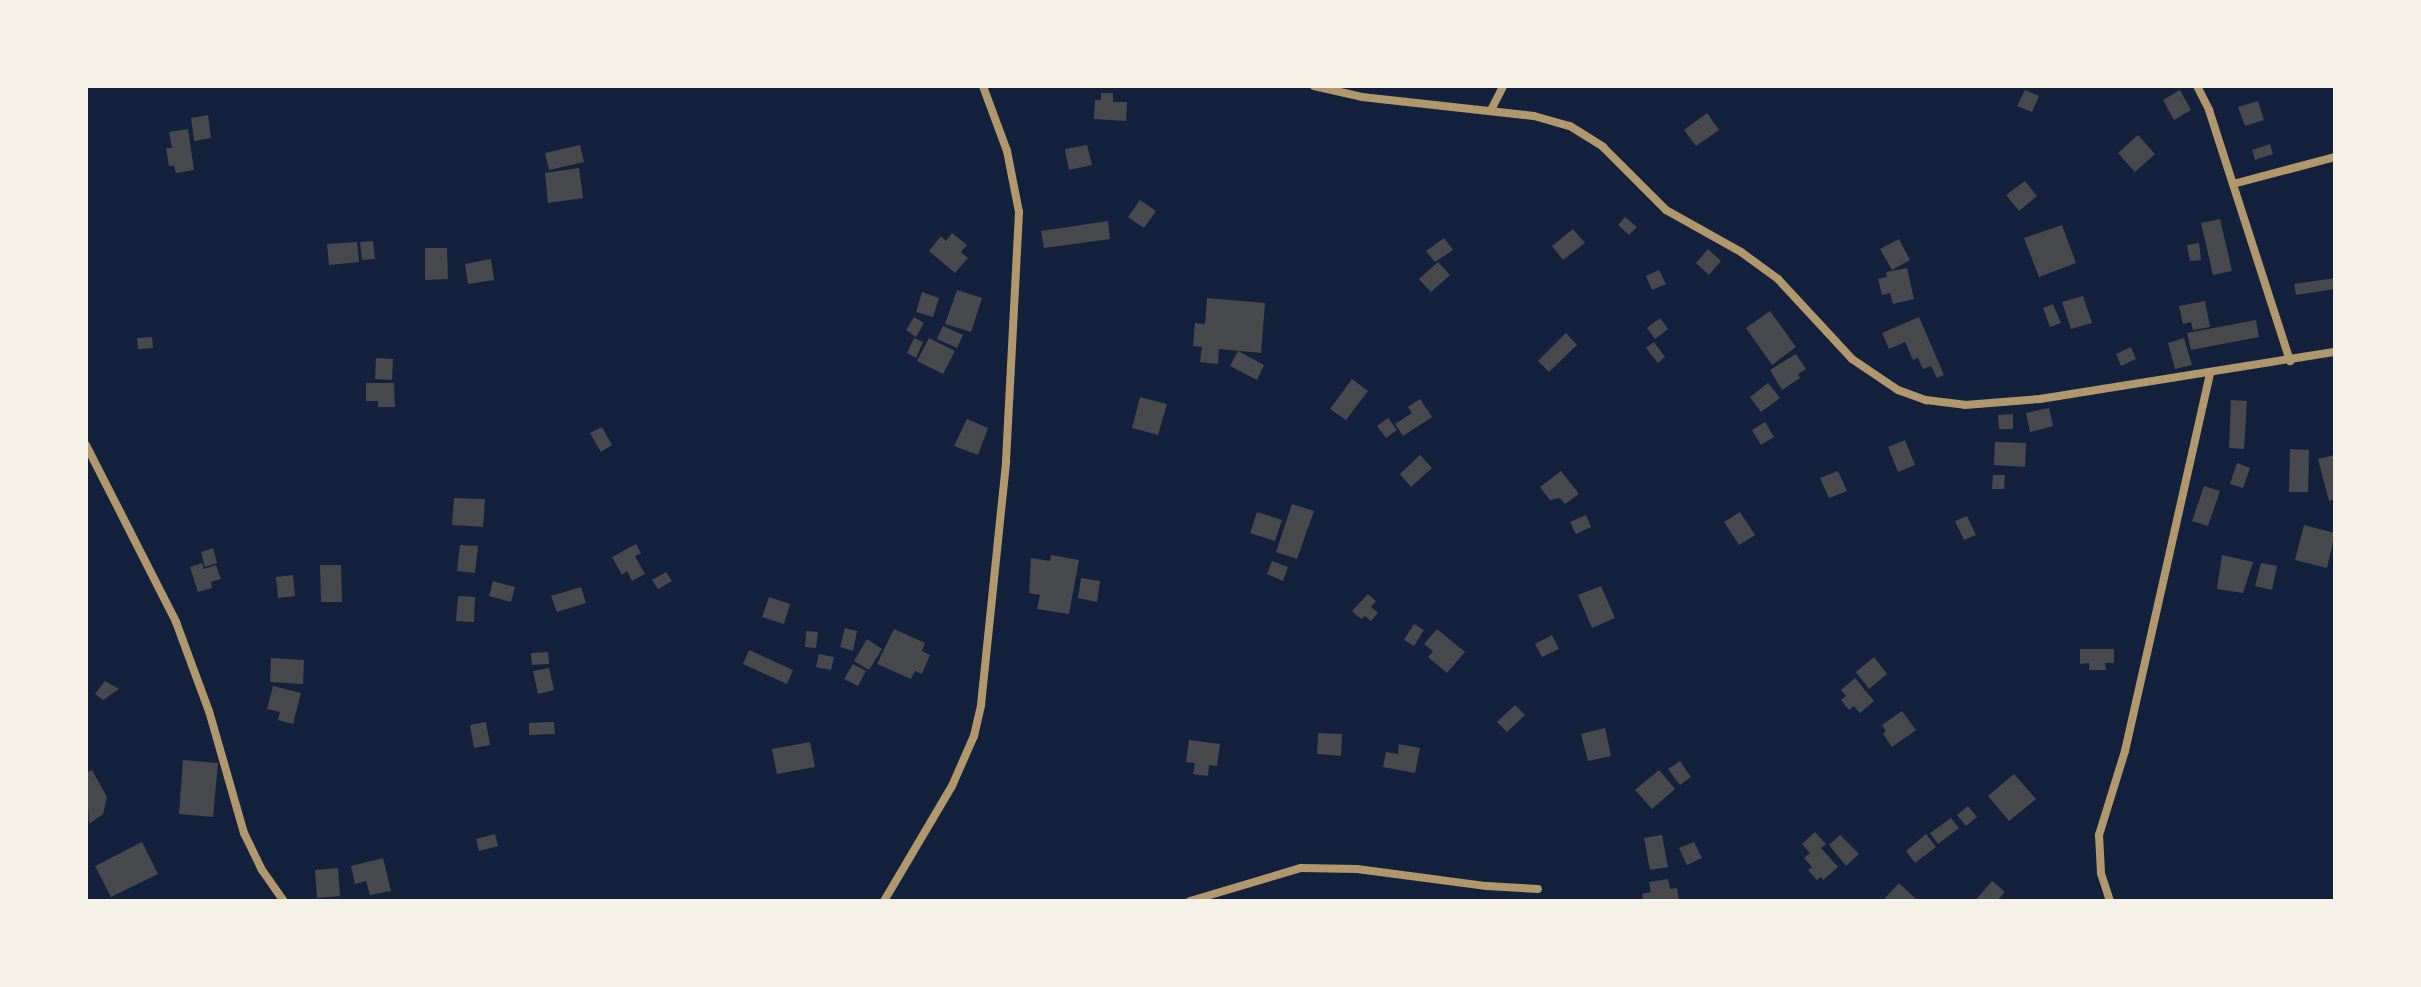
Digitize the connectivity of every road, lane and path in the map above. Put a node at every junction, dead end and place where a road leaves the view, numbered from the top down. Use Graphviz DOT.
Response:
graph roads {
  1 [pos="983,86"];
  2 [pos="1314,86"];
  3 [pos="1503,86"];
  4 [pos="2197,86"];
  5 [pos="1491,110"];
  6 [pos="2335,157"];
  7 [pos="2233,184"];
  8 [pos="2335,352"];
  9 [pos="2290,361"];
  10 [pos="2210,373"];
  11 [pos="86,445"];
  12 [pos="1538,889"];
  13 [pos="284,901"];
  14 [pos="884,901"];
  15 [pos="1190,901"];
  16 [pos="2110,901"];
  1 -- 14 [label="street"];
  2 -- 5 [label="street"];
  3 -- 5 [label="street"];
  4 -- 7 [label="street"];
  5 -- 10 [label="street"];
  6 -- 7 [label="street"];
  7 -- 9 [label="street"];
  8 -- 9 [label="street"];
  9 -- 10 [label="street"];
  10 -- 16 [label="street"];
  11 -- 13 [label="street"];
  12 -- 15 [label="street"];
}
